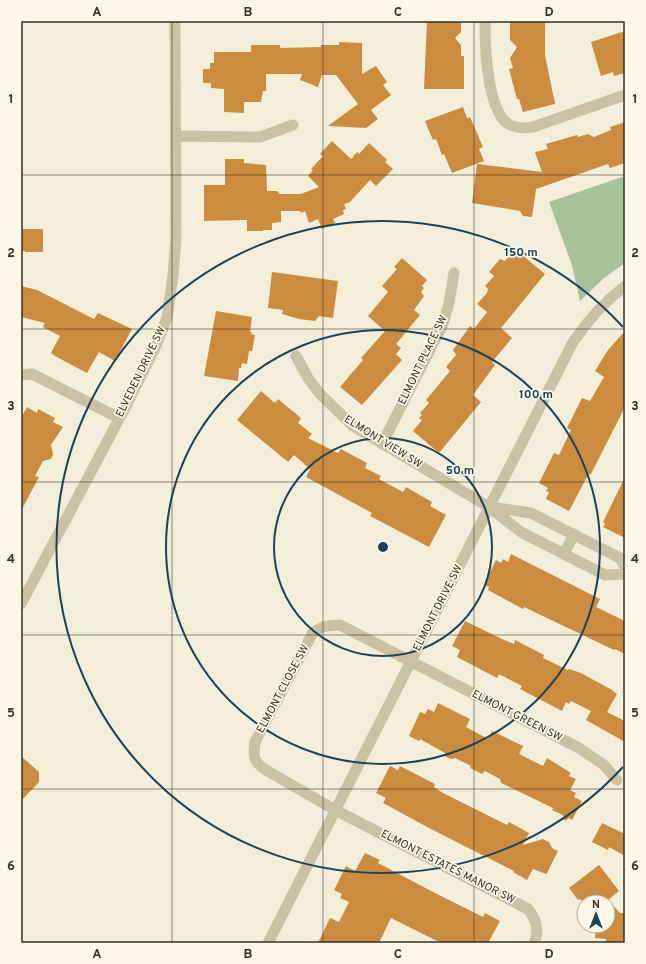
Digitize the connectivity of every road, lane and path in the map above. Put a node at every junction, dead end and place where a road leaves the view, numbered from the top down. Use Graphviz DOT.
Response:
graph roads {
  1 [pos="176,21"];
  2 [pos="485,21"];
  3 [pos="625,95"];
  4 [pos="293,125"];
  5 [pos="176,136"];
  6 [pos="454,273"];
  7 [pos="625,286"];
  8 [pos="296,356"];
  9 [pos="21,375"];
  10 [pos="119,418"];
  11 [pos="382,444"];
  12 [pos="489,507"];
  13 [pos="574,534"];
  14 [pos="564,554"];
  15 [pos="625,567"];
  16 [pos="625,574"];
  17 [pos="21,604"];
  18 [pos="411,662"];
  19 [pos="617,780"];
  20 [pos="335,810"];
  21 [pos="268,943"];
  22 [pos="534,943"];
  1 -- 5 [label="street, ELVEDEN DRIVE SW"];
  2 -- 3 [label="street"];
  4 -- 5 [label="street"];
  5 -- 10 [label="street, ELVEDEN DRIVE SW"];
  6 -- 11 [label="street, ELMONT PLACE SW"];
  7 -- 12 [label="street, ELMONT DRIVE SW"];
  8 -- 11 [label="street, ELMONT VIEW SW"];
  9 -- 10 [label="street"];
  10 -- 17 [label="street, ELVEDEN DRIVE SW"];
  11 -- 12 [label="street, ELMONT VIEW SW"];
  12 -- 13 [label="street"];
  12 -- 14 [label="street"];
  12 -- 18 [label="street, ELMONT DRIVE SW"];
  13 -- 14 [label="street"];
  13 -- 15 [label="street"];
  14 -- 16 [label="street"];
  18 -- 19 [label="street, ELMONT GREEN SW"];
  18 -- 20 [label="street, ELMONT DRIVE SW"];
  18 -- 20 [label="street, ELMONT CLOSE SW"];
  20 -- 21 [label="street, ELMONT DRIVE SW"];
  20 -- 22 [label="street, ELMONT ESTATES MANOR SW"];
}
